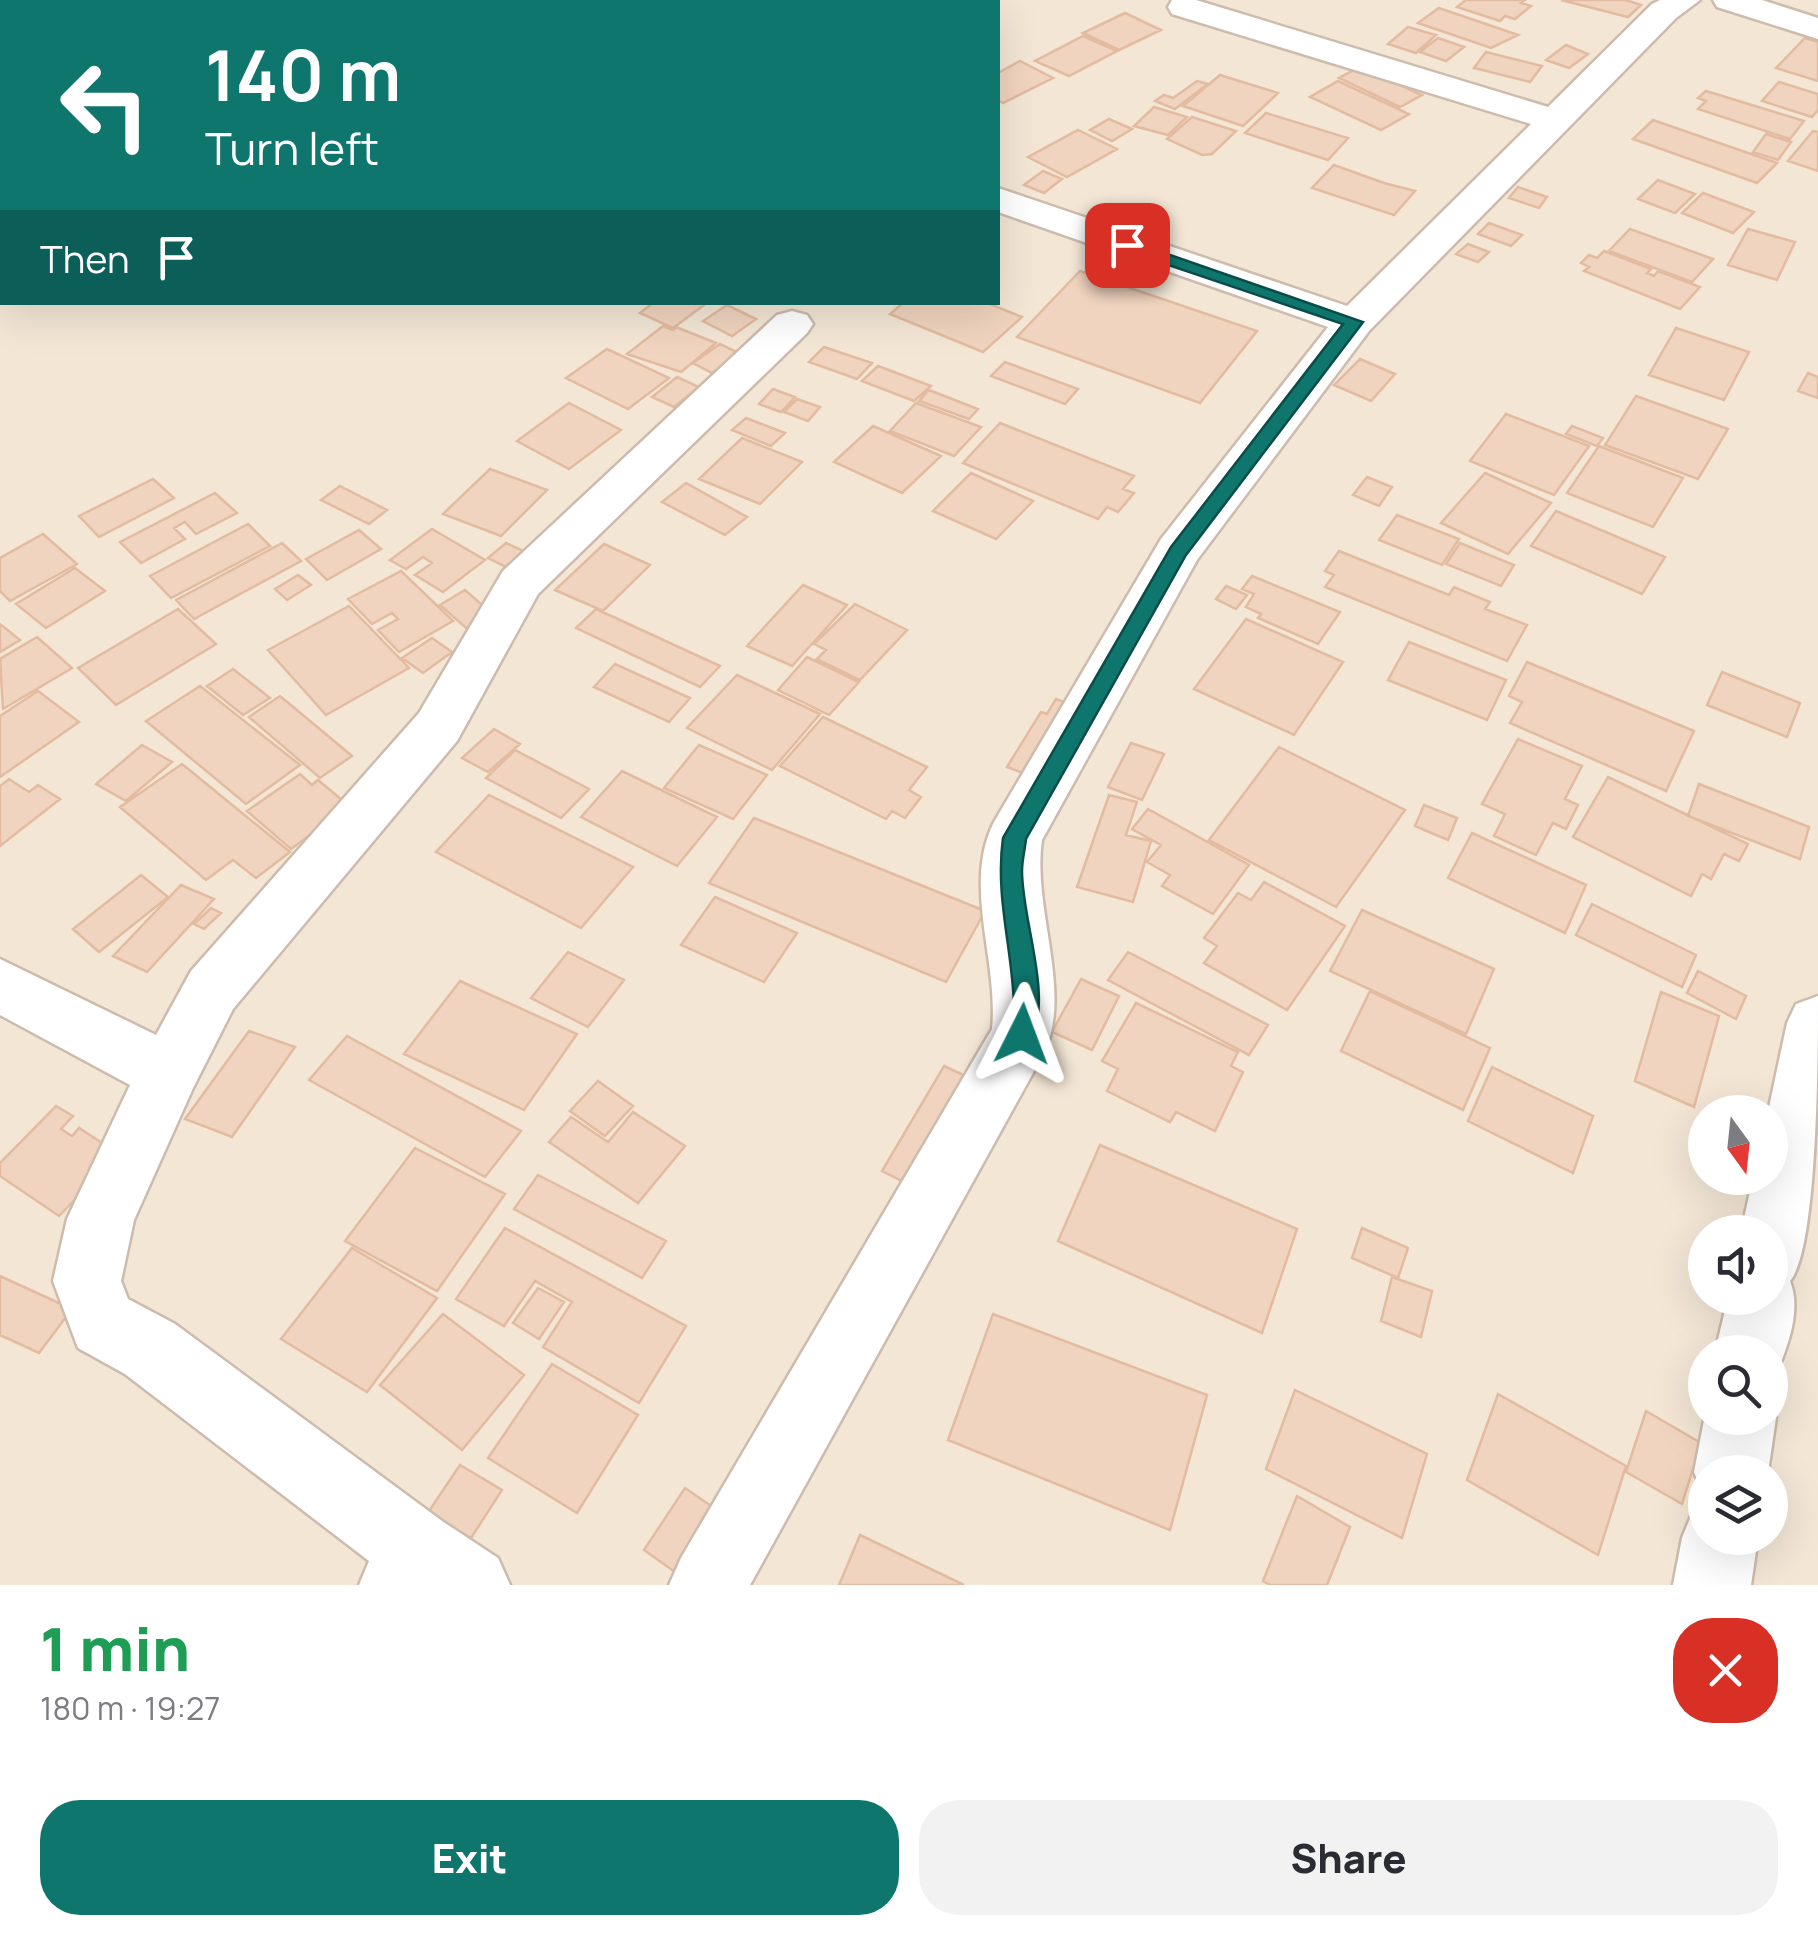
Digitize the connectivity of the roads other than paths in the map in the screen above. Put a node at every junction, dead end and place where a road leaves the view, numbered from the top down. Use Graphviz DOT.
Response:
graph roads {
  1 [pos="1684,0"];
  2 [pos="1729,0"];
  3 [pos="1184,7"];
  4 [pos="1818,29"];
  5 [pos="1554,120"];
  6 [pos="1000,200"];
  7 [pos="1354,322"];
  8 [pos="792,324"];
  9 [pos="0,985"];
  10 [pos="1818,1023"];
  11 [pos="168,1073"];
  12 [pos="1778,1215"];
  13 [pos="1717,1555"];
  14 [pos="428,1573"];
  15 [pos="708,1585"];
  16 [pos="1712,1585"];
  1 -- 5 [label="street"];
  2 -- 4 [label="street"];
  3 -- 5 [label="street"];
  5 -- 7 [label="street"];
  6 -- 7 [label="street"];
  7 -- 15 [label="street"];
  8 -- 11 [label="street"];
  9 -- 11 [label="street"];
  10 -- 12 [label="street"];
  11 -- 14 [label="street"];
  13 -- 16 [label="street"];
}
